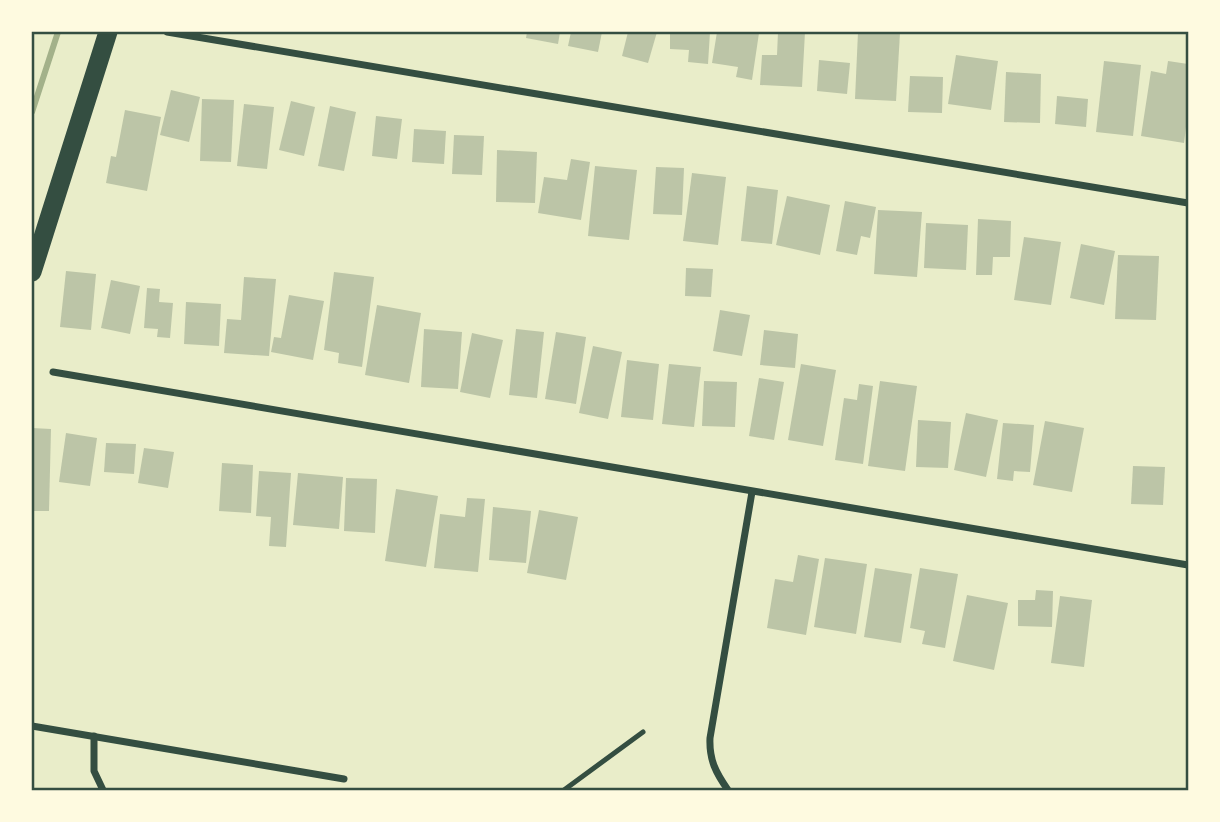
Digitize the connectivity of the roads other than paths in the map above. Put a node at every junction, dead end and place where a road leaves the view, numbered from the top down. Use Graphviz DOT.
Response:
graph roads {
  1 [pos="107,32"];
  2 [pos="167,32"];
  3 [pos="1188,202"];
  4 [pos="32,272"];
  5 [pos="54,372"];
  6 [pos="752,492"];
  7 [pos="1188,565"];
  8 [pos="32,726"];
  9 [pos="643,732"];
  10 [pos="94,736"];
  11 [pos="344,779"];
  12 [pos="103,790"];
  13 [pos="564,790"];
  14 [pos="728,790"];
  1 -- 4 [label="highway"];
  2 -- 3 [label="street"];
  5 -- 6 [label="street"];
  6 -- 7 [label="street"];
  6 -- 14 [label="street"];
  8 -- 10 [label="street"];
  9 -- 13 [label="lane"];
  10 -- 11 [label="street"];
  10 -- 12 [label="street"];
}
